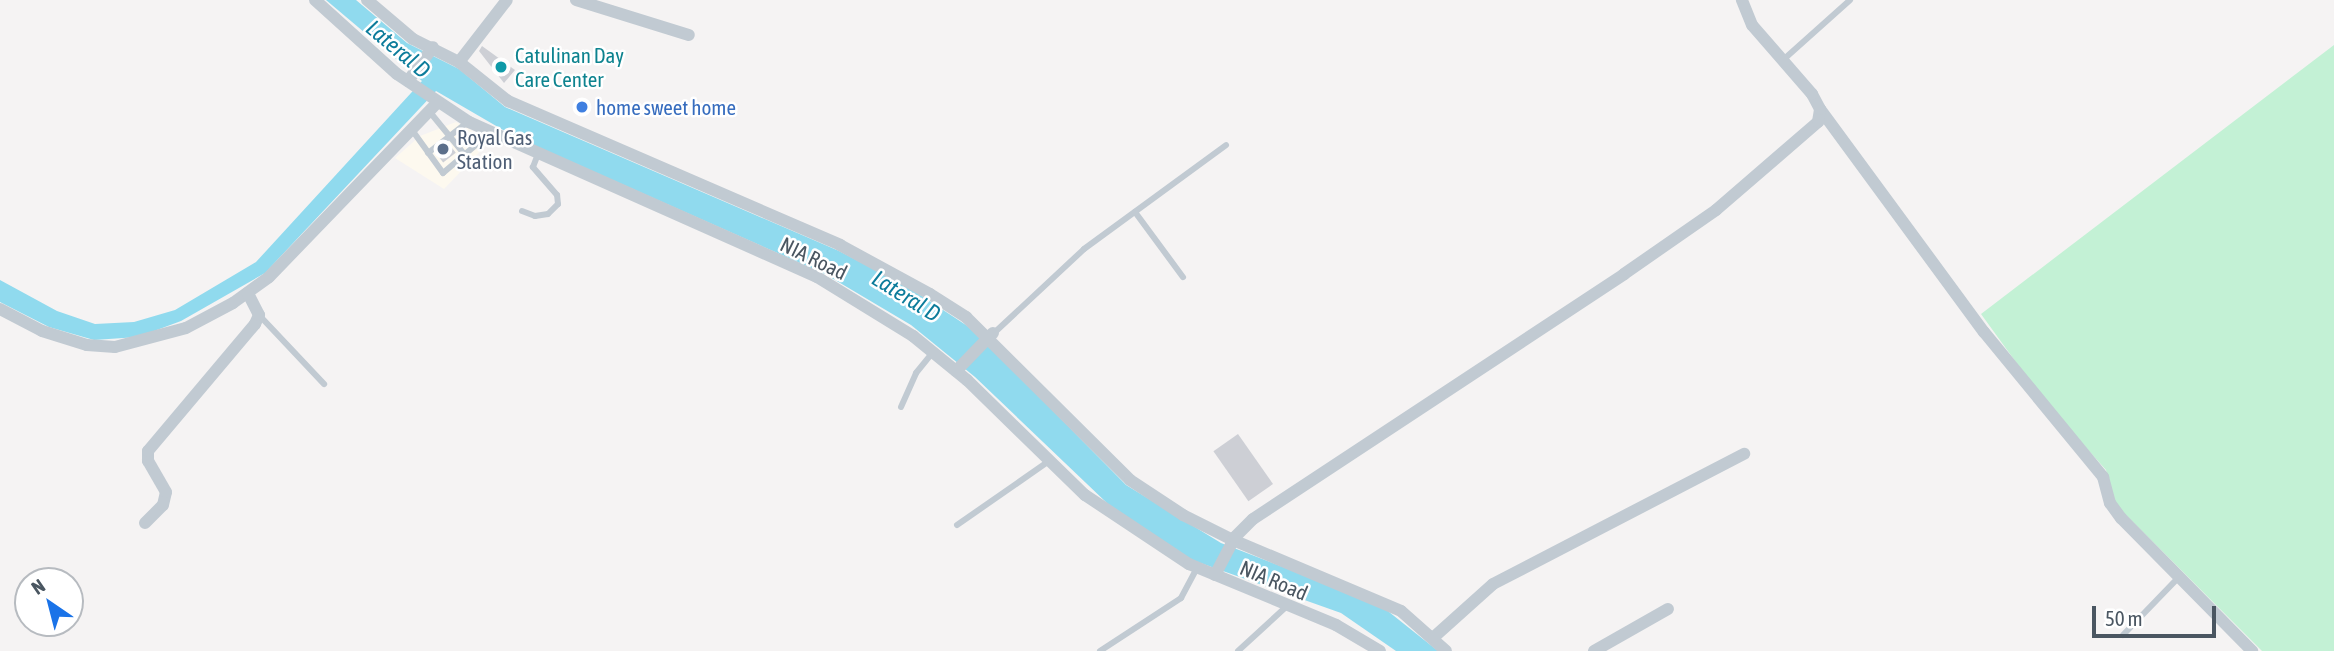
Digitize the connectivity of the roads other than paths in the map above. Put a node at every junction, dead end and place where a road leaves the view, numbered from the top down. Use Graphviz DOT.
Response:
graph roads {
  1 [pos="315,0"];
  2 [pos="367,0"];
  3 [pos="507,0"];
  4 [pos="576,0"];
  5 [pos="1742,0"];
  6 [pos="1850,0"];
  7 [pos="689,35"];
  8 [pos="430,51"];
  9 [pos="1783,60"];
  10 [pos="459,62"];
  11 [pos="412,81"];
  12 [pos="432,103"];
  13 [pos="1820,109"];
  14 [pos="469,122"];
  15 [pos="412,130"];
  16 [pos="490,133"];
  17 [pos="450,136"];
  18 [pos="1226,145"];
  19 [pos="428,153"];
  20 [pos="538,154"];
  21 [pos="465,155"];
  22 [pos="522,212"];
  23 [pos="1135,212"];
  24 [pos="1184,277"];
  25 [pos="248,293"];
  26 [pos="0,309"];
  27 [pos="259,315"];
  28 [pos="989,338"];
  29 [pos="933,352"];
  30 [pos="959,368"];
  31 [pos="324,384"];
  32 [pos="901,407"];
  33 [pos="1744,454"];
  34 [pos="1049,461"];
  35 [pos="145,523"];
  36 [pos="957,525"];
  37 [pos="1232,542"];
  38 [pos="1197,567"];
  39 [pos="1216,573"];
  40 [pos="2178,578"];
  41 [pos="1286,607"];
  42 [pos="1668,609"];
  43 [pos="2123,635"];
  44 [pos="1434,638"];
  45 [pos="1100,651"];
  46 [pos="1238,651"];
  47 [pos="1380,651"];
  48 [pos="1446,651"];
  49 [pos="1594,651"];
  50 [pos="2252,651"];
  1 -- 11 [label="street, NIA Road"];
  2 -- 8 [label="street"];
  3 -- 10 [label="street"];
  4 -- 7 [label="street"];
  5 -- 9 [label="street"];
  6 -- 9 [label="lane"];
  8 -- 10 [label="street"];
  8 -- 11 [label="street"];
  9 -- 13 [label="street"];
  10 -- 28 [label="street"];
  11 -- 12 [label="street, NIA Road"];
  12 -- 14 [label="street, NIA Road"];
  12 -- 15 [label="street"];
  12 -- 17 [label="lane"];
  13 -- 37 [label="street"];
  13 -- 40 [label="street"];
  14 -- 16 [label="street, NIA Road"];
  14 -- 17 [label="lane"];
  15 -- 19 [label="lane"];
  15 -- 25 [label="street"];
  16 -- 20 [label="street, NIA Road"];
  16 -- 21 [label="lane"];
  17 -- 19 [label="lane"];
  17 -- 21 [label="lane"];
  18 -- 23 [label="lane"];
  19 -- 21 [label="lane"];
  20 -- 22 [label="lane"];
  20 -- 29 [label="street, NIA Road"];
  23 -- 24 [label="lane"];
  23 -- 28 [label="lane"];
  25 -- 26 [label="street"];
  25 -- 27 [label="street"];
  27 -- 31 [label="lane"];
  27 -- 35 [label="street"];
  28 -- 30 [label="street"];
  28 -- 37 [label="street"];
  29 -- 30 [label="street, NIA Road"];
  29 -- 32 [label="lane"];
  30 -- 34 [label="street, NIA Road"];
  33 -- 44 [label="street"];
  34 -- 36 [label="lane"];
  34 -- 38 [label="street, NIA Road"];
  37 -- 39 [label="street"];
  37 -- 44 [label="street"];
  38 -- 39 [label="street, NIA Road"];
  38 -- 45 [label="lane"];
  39 -- 41 [label="street, NIA Road"];
  40 -- 43 [label="lane"];
  40 -- 50 [label="street"];
  41 -- 46 [label="lane"];
  41 -- 47 [label="street, NIA Road"];
  42 -- 49 [label="street"];
  44 -- 48 [label="street"];
}
